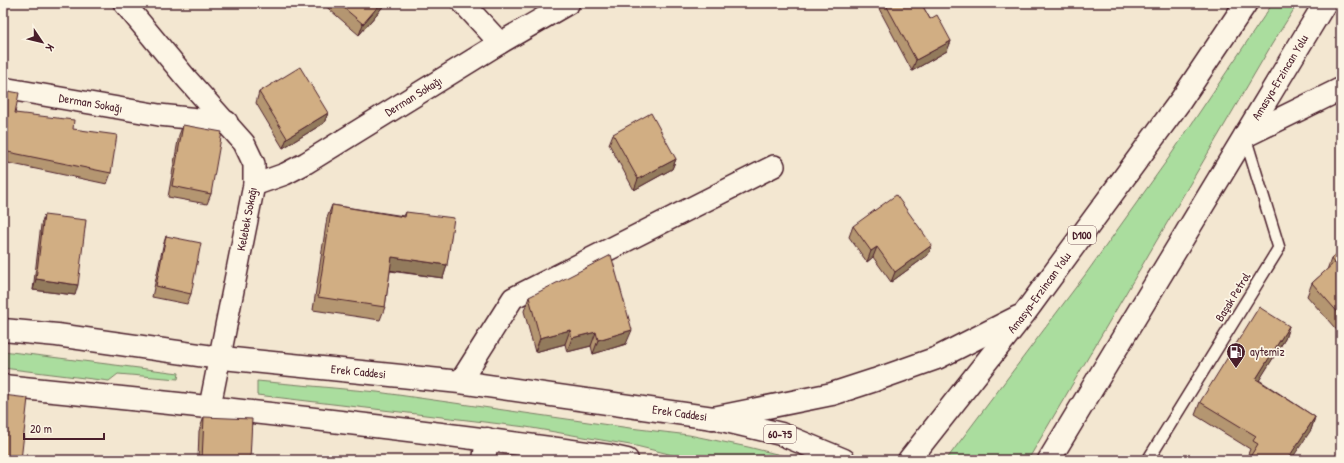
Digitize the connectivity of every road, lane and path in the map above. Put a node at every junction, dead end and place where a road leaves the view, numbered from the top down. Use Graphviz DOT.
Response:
graph roads {
  1 [pos="124,3"];
  2 [pos="463,3"];
  3 [pos="569,3"];
  4 [pos="1246,3"];
  5 [pos="1325,3"];
  6 [pos="500,43"];
  7 [pos="3,88"];
  8 [pos="1341,89"];
  9 [pos="227,122"];
  10 [pos="1245,136"];
  11 [pos="774,166"];
  12 [pos="254,185"];
  13 [pos="1024,314"];
  14 [pos="3,330"];
  15 [pos="220,358"];
  16 [pos="460,382"];
  17 [pos="3,386"];
  18 [pos="210,406"];
  19 [pos="713,418"];
  20 [pos="487,439"];
  21 [pos="484,460"];
  22 [pos="627,460"];
  23 [pos="844,460"];
  24 [pos="909,460"];
  25 [pos="1049,460"];
  26 [pos="1148,460"];
  1 -- 9 [label="street, Kelebek Sokağı"];
  2 -- 6 [label="street"];
  3 -- 6 [label="street, Derman Sokağı"];
  4 -- 13 [label="main road, Amasya-Erzincan Yolu / D100"];
  5 -- 10 [label="main road, Amasya-Erzincan Yolu"];
  6 -- 12 [label="street, Derman Sokağı"];
  7 -- 9 [label="street, Derman Sokağı"];
  8 -- 10 [label="main road"];
  9 -- 12 [label="street, Kelebek Sokağı"];
  10 -- 25 [label="main road, Amasya-Erzincan Yolu"];
  10 -- 26 [label="lane, Başak Petrol"];
  11 -- 16 [label="street"];
  12 -- 15 [label="street, Kelebek Sokağı"];
  13 -- 19 [label="main road"];
  13 -- 24 [label="main road, Amasya-Erzincan Yolu / D100"];
  14 -- 15 [label="main road, Erek Caddesi / 60-75"];
  15 -- 16 [label="main road, Erek Caddesi / 60-75"];
  15 -- 18 [label="street, Kelebek Sokağı"];
  16 -- 19 [label="main road, Erek Caddesi / 60-75"];
  17 -- 18 [label="main road"];
  18 -- 20 [label="main road"];
  19 -- 23 [label="main road, 60-75"];
  20 -- 21 [label="main road"];
  20 -- 22 [label="main road"];
}
